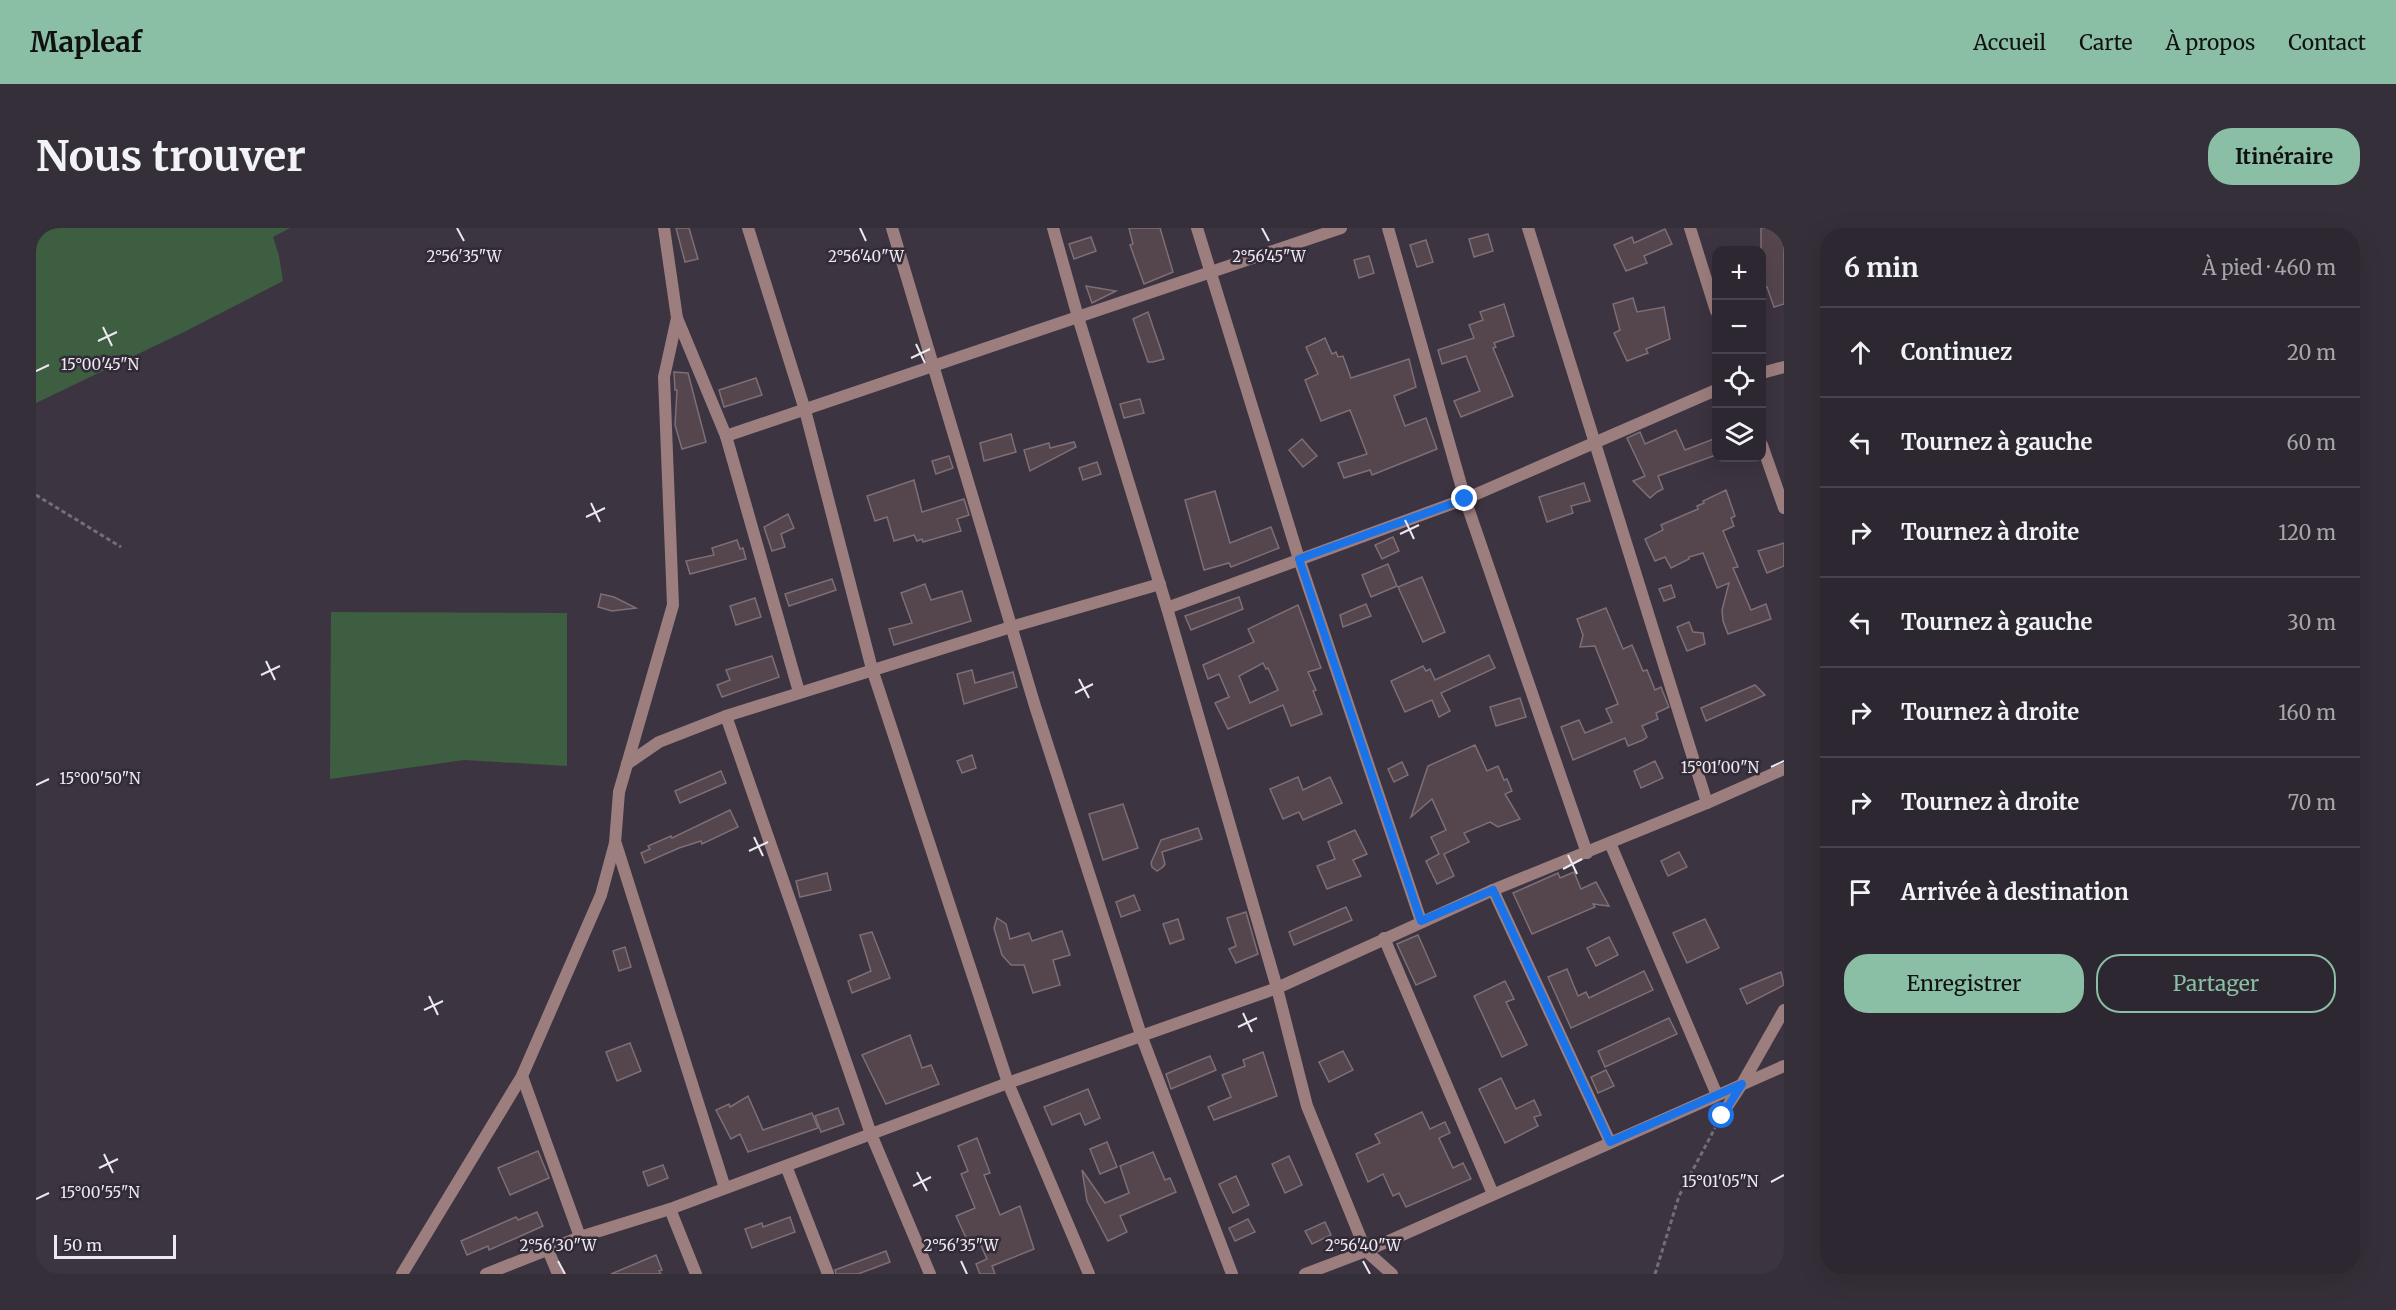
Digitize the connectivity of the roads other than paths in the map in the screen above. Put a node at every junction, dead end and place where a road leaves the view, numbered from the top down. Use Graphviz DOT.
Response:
graph roads {
  1 [pos="664,228"];
  2 [pos="748,228"];
  3 [pos="892,228"];
  4 [pos="1053,228"];
  5 [pos="1197,228"];
  6 [pos="1341,228"];
  7 [pos="1388,228"];
  8 [pos="1528,228"];
  9 [pos="1690,228"];
  10 [pos="1210,272"];
  11 [pos="1713,300"];
  12 [pos="1078,317"];
  13 [pos="677,318"];
  14 [pos="933,366"];
  15 [pos="1784,366"];
  16 [pos="1766,371"];
  17 [pos="1712,392"];
  18 [pos="805,410"];
  19 [pos="726,436"];
  20 [pos="1595,443"];
  21 [pos="1766,459"];
  22 [pos="1465,499"];
  23 [pos="1784,508"];
  24 [pos="1299,559"];
  25 [pos="1160,584"];
  26 [pos="1167,608"];
  27 [pos="1011,627"];
  28 [pos="872,669"];
  29 [pos="798,692"];
  30 [pos="726,716"];
  31 [pos="627,764"];
  32 [pos="1784,769"];
  33 [pos="1707,803"];
  34 [pos="615,843"];
  35 [pos="1610,843"];
  36 [pos="1587,853"];
  37 [pos="1493,890"];
  38 [pos="1421,921"];
  39 [pos="1384,938"];
  40 [pos="1277,988"];
  41 [pos="1784,1010"];
  42 [pos="1141,1035"];
  43 [pos="1784,1066"];
  44 [pos="522,1076"];
  45 [pos="1008,1083"];
  46 [pos="1742,1084"];
  47 [pos="1718,1095"];
  48 [pos="1722,1116"];
  49 [pos="871,1134"];
  50 [pos="1610,1142"];
  51 [pos="786,1166"];
  52 [pos="725,1188"];
  53 [pos="1493,1194"];
  54 [pos="670,1209"];
  55 [pos="580,1237"];
  56 [pos="548,1250"];
  57 [pos="1366,1251"];
  58 [pos="402,1274"];
  59 [pos="486,1274"];
  60 [pos="558,1274"];
  61 [pos="696,1274"];
  62 [pos="828,1274"];
  63 [pos="930,1274"];
  64 [pos="1089,1274"];
  65 [pos="1232,1274"];
  66 [pos="1305,1274"];
  67 [pos="1392,1274"];
  1 -- 13 [label="street"];
  2 -- 18 [label="street"];
  3 -- 14 [label="street"];
  4 -- 12 [label="street"];
  5 -- 10 [label="street"];
  6 -- 10 [label="street"];
  7 -- 22 [label="street"];
  8 -- 20 [label="street"];
  9 -- 11 [label="street"];
  10 -- 12 [label="street"];
  10 -- 24 [label="street"];
  12 -- 14 [label="street"];
  12 -- 25 [label="street"];
  13 -- 19 [label="street"];
  13 -- 31 [label="street"];
  14 -- 18 [label="street"];
  14 -- 27 [label="street"];
  15 -- 16 [label="street"];
  17 -- 20 [label="street"];
  18 -- 19 [label="street"];
  18 -- 28 [label="street"];
  19 -- 29 [label="street"];
  20 -- 22 [label="street"];
  20 -- 33 [label="street"];
  21 -- 23 [label="street"];
  22 -- 24 [label="street"];
  22 -- 36 [label="street"];
  24 -- 26 [label="street"];
  24 -- 38 [label="street"];
  25 -- 26 [label="street"];
  25 -- 27 [label="street"];
  26 -- 40 [label="street"];
  27 -- 28 [label="street"];
  27 -- 42 [label="street"];
  28 -- 29 [label="street"];
  28 -- 45 [label="street"];
  29 -- 30 [label="street"];
  30 -- 31 [label="street"];
  30 -- 49 [label="street"];
  31 -- 34 [label="street"];
  32 -- 33 [label="street"];
  33 -- 35 [label="street"];
  34 -- 44 [label="street"];
  34 -- 52 [label="street"];
  35 -- 36 [label="street"];
  35 -- 47 [label="street"];
  36 -- 37 [label="street"];
  37 -- 38 [label="street"];
  37 -- 50 [label="street"];
  38 -- 39 [label="street"];
  39 -- 40 [label="street"];
  39 -- 53 [label="street"];
  40 -- 42 [label="street"];
  40 -- 57 [label="street"];
  41 -- 46 [label="street"];
  42 -- 45 [label="street"];
  42 -- 65 [label="street"];
  43 -- 46 [label="street"];
  44 -- 55 [label="street"];
  44 -- 58 [label="street"];
  45 -- 49 [label="street"];
  45 -- 64 [label="street"];
  46 -- 47 [label="street"];
  46 -- 48 [label="street"];
  47 -- 50 [label="street"];
  49 -- 51 [label="street"];
  49 -- 63 [label="street"];
  50 -- 53 [label="street"];
  51 -- 52 [label="street"];
  51 -- 62 [label="street"];
  52 -- 54 [label="street"];
  53 -- 57 [label="street"];
  54 -- 55 [label="street"];
  54 -- 61 [label="street"];
  55 -- 56 [label="street"];
  56 -- 59 [label="street"];
  56 -- 60 [label="street"];
  57 -- 66 [label="street"];
  57 -- 67 [label="street"];
}
